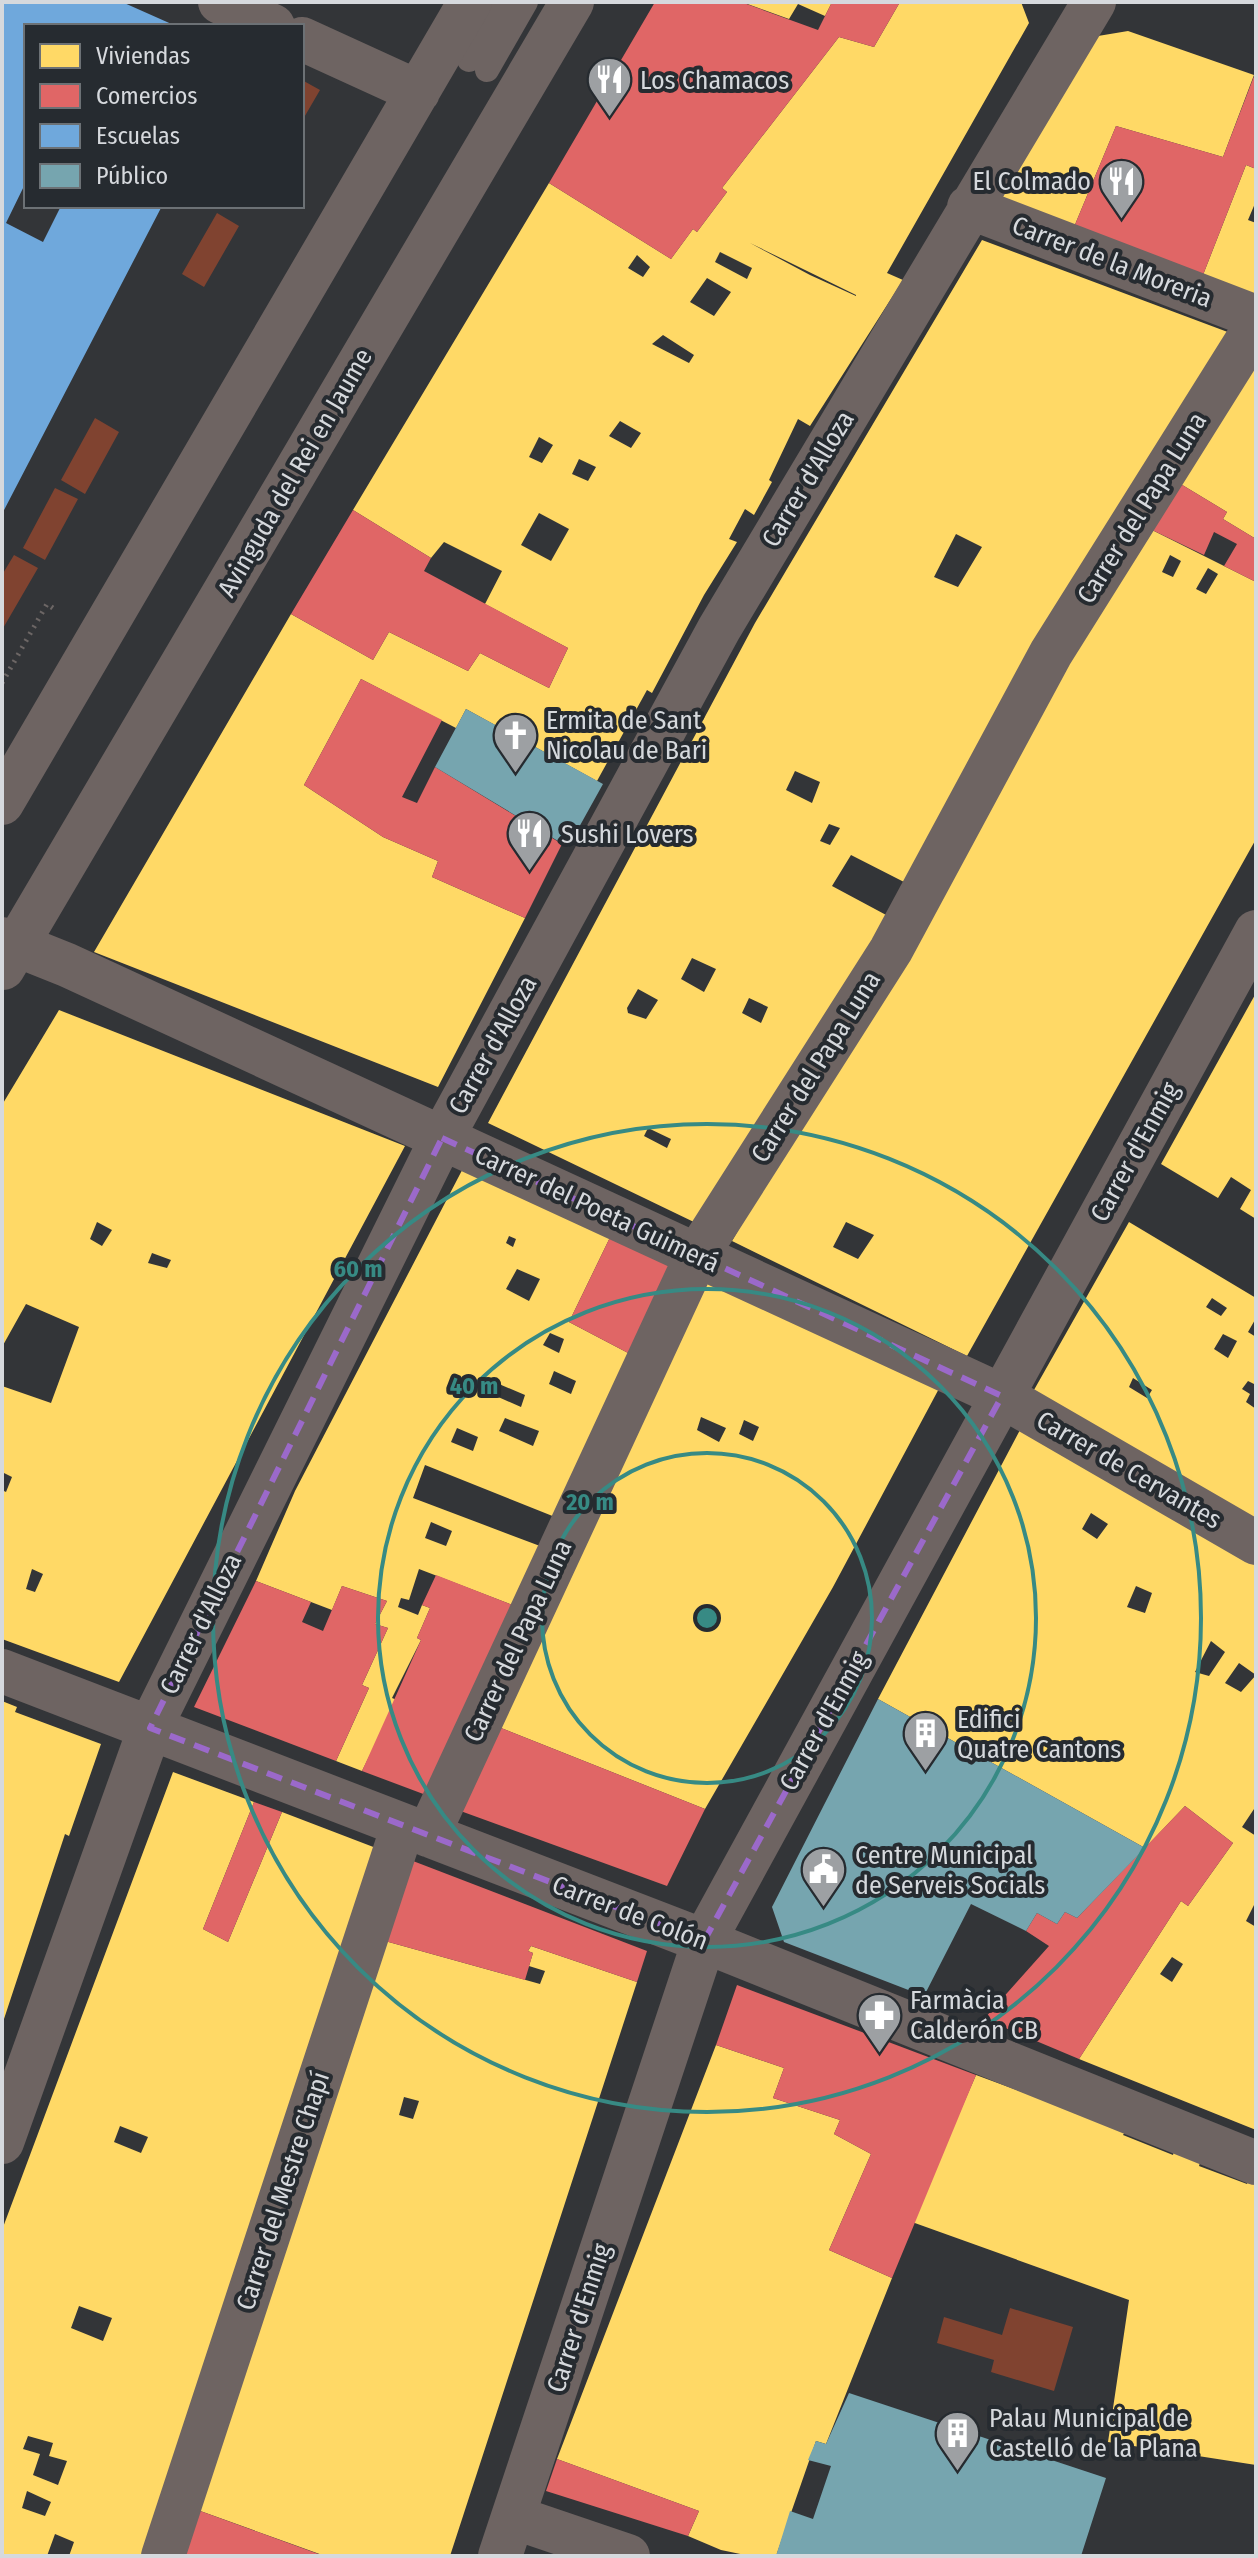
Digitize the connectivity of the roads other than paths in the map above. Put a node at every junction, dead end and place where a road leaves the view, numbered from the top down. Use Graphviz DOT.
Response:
graph roads {
  1 [pos="470,2"];
  2 [pos="503,2"];
  3 [pos="526,2"];
  4 [pos="572,2"];
  5 [pos="1094,2"];
  6 [pos="304,40"];
  7 [pos="418,92"];
  8 [pos="969,207"];
  9 [pos="1256,317"];
  10 [pos="1256,326"];
  11 [pos="2,803"];
  12 [pos="1256,932"];
  13 [pos="7,951"];
  14 [pos="442,1138"];
  15 [pos="697,1255"];
  16 [pos="1002,1396"];
  17 [pos="1256,1543"];
  18 [pos="2,1671"];
  19 [pos="150,1728"];
  20 [pos="416,1831"];
  21 [pos="704,1941"];
  22 [pos="2,2142"];
  23 [pos="1256,2163"];
  24 [pos="506,2536"];
  25 [pos="163,2556"];
  26 [pos="628,2556"];
  1 -- 7 [label="street"];
  2 -- 3 [label="lane"];
  4 -- 13 [label="street, Avinguda del Rei en Jaume"];
  5 -- 8 [label="street, Carrer d'Alloza"];
  6 -- 7 [label="street"];
  7 -- 11 [label="street"];
  8 -- 9 [label="street, Carrer de la Moreria"];
  8 -- 14 [label="street, Carrer d'Alloza"];
  10 -- 15 [label="street, Carrer del Papa Luna"];
  12 -- 16 [label="street, Carrer d'Enmig"];
  13 -- 14 [label="street, Carrer del Poeta Guimerá"];
  14 -- 15 [label="street, Carrer del Poeta Guimerá"];
  14 -- 19 [label="street, Carrer d'Alloza"];
  15 -- 16 [label="street, Carrer del Poeta Guimerá"];
  15 -- 20 [label="street, Carrer del Papa Luna"];
  16 -- 17 [label="street, Carrer de Cervantes"];
  16 -- 21 [label="street, Carrer d'Enmig"];
  18 -- 19 [label="street, Carrer de Colón"];
  19 -- 20 [label="street, Carrer de Colón"];
  19 -- 22 [label="street, Carrer d'Alloza"];
  20 -- 21 [label="street, Carrer de Colón"];
  20 -- 25 [label="street, Carrer del Mestre Chapí"];
  21 -- 23 [label="street, Carrer de Colón"];
  21 -- 24 [label="street, Carrer d'Enmig"];
  24 -- 26 [label="street"];
}
